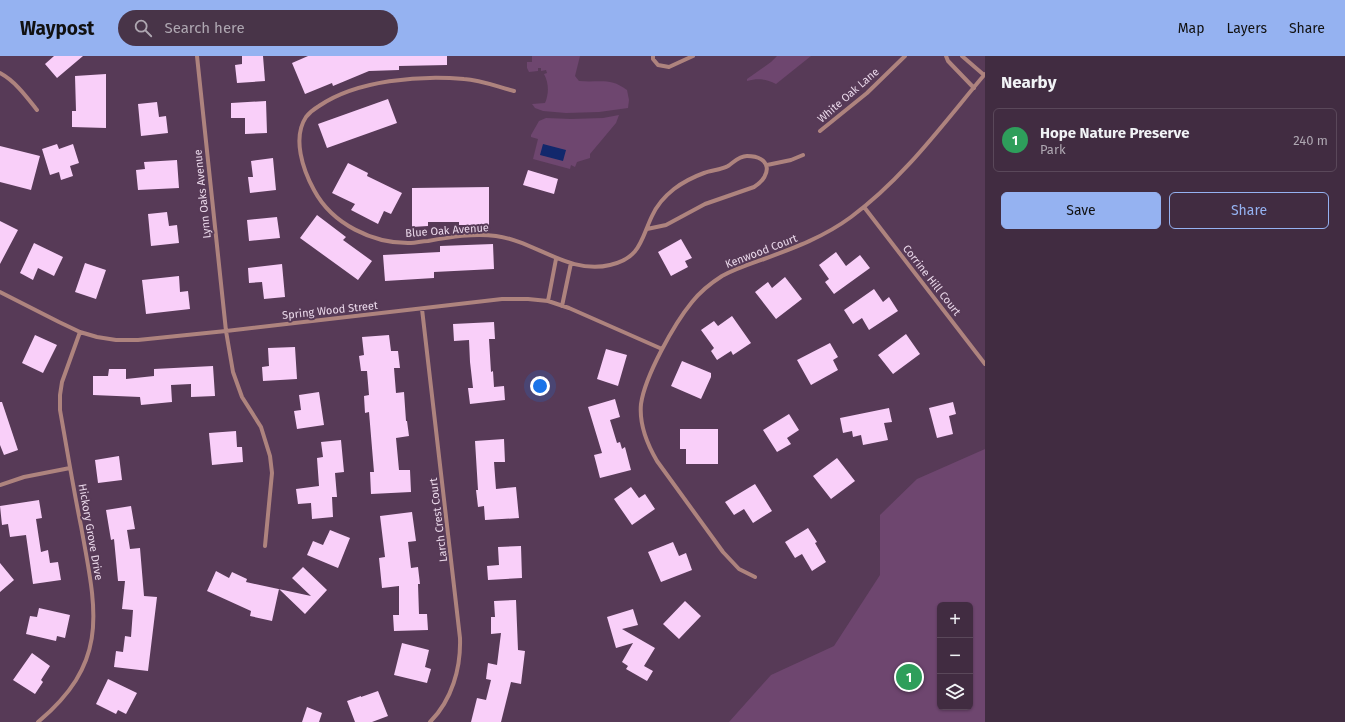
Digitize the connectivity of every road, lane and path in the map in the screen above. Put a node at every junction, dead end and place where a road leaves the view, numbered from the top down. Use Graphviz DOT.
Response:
graph roads {
  1 [pos="197,56"];
  2 [pos="653,56"];
  3 [pos="693,56"];
  4 [pos="906,56"];
  5 [pos="946,56"];
  6 [pos="962,56"];
  7 [pos="0,73"];
  8 [pos="985,75"];
  9 [pos="974,88"];
  10 [pos="514,91"];
  11 [pos="37,110"];
  12 [pos="820,131"];
  13 [pos="803,155"];
  14 [pos="767,165"];
  15 [pos="864,207"];
  16 [pos="647,229"];
  17 [pos="556,259"];
  18 [pos="571,263"];
  19 [pos="0,292"];
  20 [pos="548,302"];
  21 [pos="562,306"];
  22 [pos="422,309"];
  23 [pos="226,331"];
  24 [pos="80,332"];
  25 [pos="662,349"];
  26 [pos="985,364"];
  27 [pos="70,468"];
  28 [pos="0,485"];
  29 [pos="265,546"];
  30 [pos="755,577"];
  31 [pos="38,722"];
  32 [pos="430,722"];
  1 -- 23 [label="street, Lynn Oaks Avenue"];
  2 -- 3 [label="street"];
  4 -- 12 [label="street, White Oak Lane"];
  5 -- 9 [label="street"];
  6 -- 8 [label="street"];
  7 -- 11 [label="street"];
  8 -- 9 [label="street, Kenwood Court"];
  9 -- 15 [label="street, Kenwood Court"];
  10 -- 17 [label="street, Blue Oak Avenue"];
  13 -- 14 [label="street"];
  14 -- 16 [label="street"];
  14 -- 16 [label="street, Blue Oak Avenue"];
  15 -- 25 [label="street, Kenwood Court"];
  15 -- 26 [label="street, Corrine Hill Court"];
  16 -- 18 [label="street, Blue Oak Avenue"];
  17 -- 18 [label="street, Blue Oak Avenue"];
  17 -- 20 [label="street"];
  18 -- 21 [label="street"];
  19 -- 24 [label="street, Spring Wood Street"];
  20 -- 21 [label="street, Spring Wood Street"];
  20 -- 22 [label="street, Spring Wood Street"];
  21 -- 25 [label="street, Spring Wood Street"];
  22 -- 23 [label="street, Spring Wood Street"];
  22 -- 32 [label="street, Larch Crest Court"];
  23 -- 24 [label="street, Spring Wood Street"];
  23 -- 29 [label="street, Lynn Oaks Avenue"];
  24 -- 27 [label="street, Hickory Grove Drive"];
  25 -- 30 [label="street, Kenwood Court"];
  27 -- 28 [label="street"];
  27 -- 31 [label="street, Hickory Grove Drive"];
}
